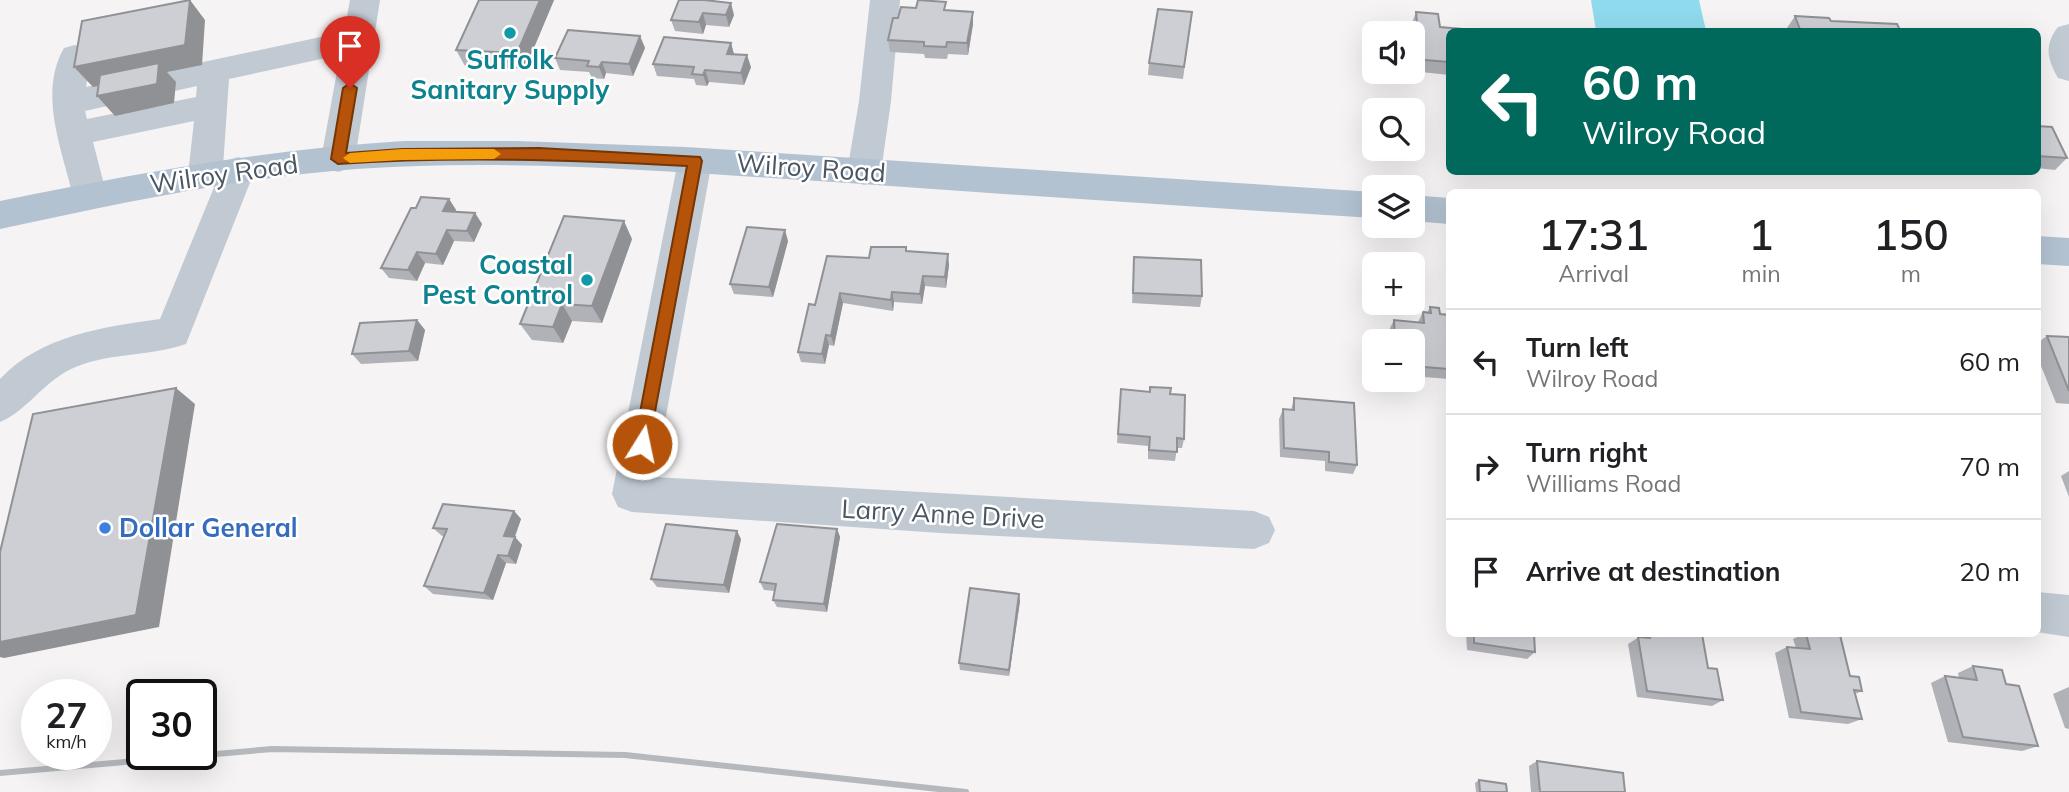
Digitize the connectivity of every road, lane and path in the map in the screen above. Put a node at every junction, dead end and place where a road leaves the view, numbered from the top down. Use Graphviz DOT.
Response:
graph roads {
  1 [pos="365,0"];
  2 [pos="885,0"];
  3 [pos="2069,35"];
  4 [pos="358,40"];
  5 [pos="75,56"];
  6 [pos="2069,70"];
  7 [pos="215,72"];
  8 [pos="66,103"];
  9 [pos="211,106"];
  10 [pos="74,134"];
  11 [pos="338,159"];
  12 [pos="695,161"];
  13 [pos="864,172"];
  14 [pos="222,173"];
  15 [pos="90,196"];
  16 [pos="1362,204"];
  17 [pos="1425,209"];
  18 [pos="1446,211"];
  19 [pos="0,215"];
  20 [pos="2041,250"];
  21 [pos="2069,252"];
  22 [pos="0,405"];
  23 [pos="1254,530"];
  24 [pos="2041,612"];
  25 [pos="2069,616"];
  1 -- 4 [label="street"];
  2 -- 13 [label="street"];
  3 -- 6 [label="street"];
  4 -- 7 [label="street"];
  4 -- 11 [label="street"];
  5 -- 8 [label="street"];
  7 -- 8 [label="street"];
  7 -- 9 [label="street"];
  8 -- 10 [label="street"];
  9 -- 10 [label="street"];
  9 -- 14 [label="street"];
  10 -- 15 [label="street"];
  11 -- 12 [label="main road, Wilroy Road"];
  11 -- 14 [label="main road, Wilroy Road"];
  12 -- 13 [label="main road, Wilroy Road"];
  12 -- 23 [label="street, Larry Anne Drive"];
  13 -- 16 [label="main road, Wilroy Road"];
  14 -- 15 [label="main road, Wilroy Road"];
  14 -- 22 [label="street"];
  15 -- 19 [label="main road, Wilroy Road"];
  17 -- 18 [label="main road"];
  20 -- 21 [label="main road"];
  24 -- 25 [label="street"];
}
